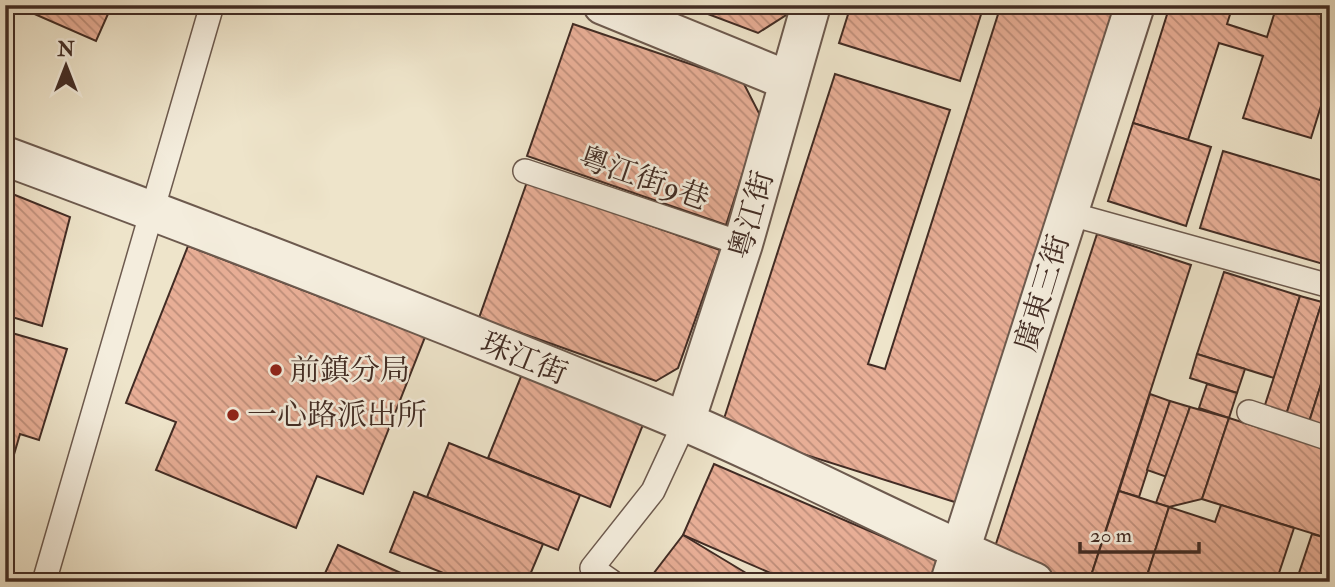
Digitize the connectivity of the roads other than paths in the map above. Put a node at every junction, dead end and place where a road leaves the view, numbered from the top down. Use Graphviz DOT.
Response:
graph roads {
  1 [pos="212,5"];
  2 [pos="603,5"];
  3 [pos="811,5"];
  4 [pos="1135,5"];
  5 [pos="789,81"];
  6 [pos="5,156"];
  7 [pos="525,170"];
  8 [pos="153,211"];
  9 [pos="1067,213"];
  10 [pos="743,244"];
  11 [pos="1330,286"];
  12 [pos="1249,412"];
  13 [pos="685,422"];
  14 [pos="1330,439"];
  15 [pos="956,567"];
  16 [pos="44,582"];
  17 [pos="612,582"];
  18 [pos="1034,582"];
  1 -- 8 [label="lane"];
  2 -- 5 [label="street"];
  3 -- 5 [label="street, 粵江街"];
  4 -- 9 [label="street, 廣東三街"];
  5 -- 10 [label="street, 粵江街"];
  6 -- 8 [label="street, 珠江街"];
  7 -- 10 [label="lane, 粵江街9巷"];
  8 -- 13 [label="street, 珠江街"];
  8 -- 16 [label="lane"];
  9 -- 11 [label="lane"];
  9 -- 15 [label="street, 廣東三街"];
  10 -- 13 [label="street, 粵江街"];
  12 -- 14 [label="lane"];
  13 -- 15 [label="street, 珠江街"];
  13 -- 17 [label="lane"];
  15 -- 18 [label="street, 珠江街"];
}
